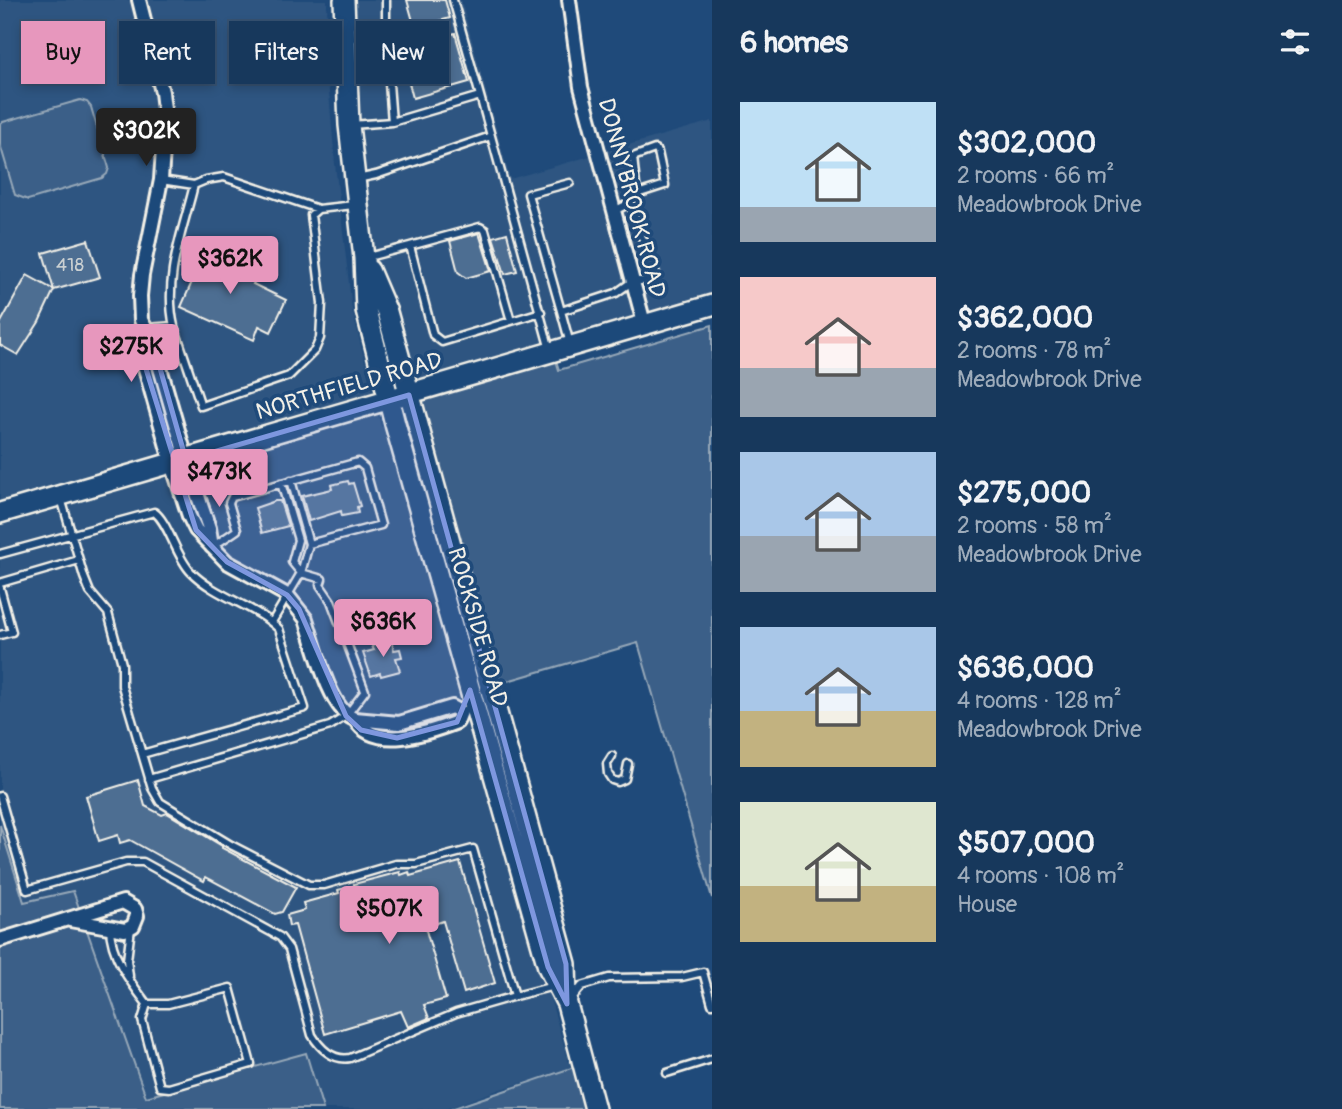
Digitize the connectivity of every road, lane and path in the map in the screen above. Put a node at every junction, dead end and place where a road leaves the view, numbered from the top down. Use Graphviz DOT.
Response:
graph roads {
  1 [pos="139,0"];
  2 [pos="344,0"];
  3 [pos="386,0"];
  4 [pos="453,0"];
  5 [pos="569,0"];
  6 [pos="480,96"];
  7 [pos="392,122"];
  8 [pos="349,125"];
  9 [pos="491,136"];
  10 [pos="354,179"];
  11 [pos="161,180"];
  12 [pos="570,183"];
  13 [pos="194,185"];
  14 [pos="637,194"];
  15 [pos="630,201"];
  16 [pos="356,205"];
  17 [pos="318,209"];
  18 [pos="614,211"];
  19 [pos="410,246"];
  20 [pos="650,250"];
  21 [pos="364,258"];
  22 [pos="656,273"];
  23 [pos="633,281"];
  24 [pos="712,305"];
  25 [pos="561,311"];
  26 [pos="541,312"];
  27 [pos="511,321"];
  28 [pos="644,323"];
  29 [pos="174,326"];
  30 [pos="144,328"];
  31 [pos="570,346"];
  32 [pos="550,352"];
  33 [pos="409,395"];
  34 [pos="389,401"];
  35 [pos="179,462"];
  36 [pos="291,480"];
  37 [pos="281,483"];
  38 [pos="61,496"];
  39 [pos="0,513"];
  40 [pos="71,534"];
  41 [pos="309,544"];
  42 [pos="212,547"];
  43 [pos="0,554"];
  44 [pos="79,560"];
  45 [pos="301,573"];
  46 [pos="0,585"];
  47 [pos="287,595"];
  48 [pos="272,622"];
  49 [pos="0,635"];
  50 [pos="477,708"];
  51 [pos="350,718"];
  52 [pos="142,754"];
  53 [pos="612,756"];
  54 [pos="628,764"];
  55 [pos="149,779"];
  56 [pos="0,796"];
  57 [pos="70,920"];
  58 [pos="110,927"];
  59 [pos="131,927"];
  60 [pos="0,940"];
  61 [pos="129,982"];
  62 [pos="557,985"];
  63 [pos="515,996"];
  64 [pos="147,1004"];
  65 [pos="567,1004"];
  66 [pos="712,1004"];
  67 [pos="712,1059"];
  68 [pos="667,1073"];
  69 [pos="595,1109"];
  1 -- 11 [label="street"];
  2 -- 8 [label="main road, ROCKSIDE ROAD"];
  3 -- 7 [label="lane"];
  4 -- 6 [label="lane"];
  5 -- 18 [label="street, DONNYBROOK ROAD"];
  6 -- 7 [label="lane"];
  6 -- 9 [label="lane"];
  7 -- 8 [label="lane"];
  8 -- 10 [label="main road, ROCKSIDE ROAD"];
  9 -- 10 [label="lane"];
  9 -- 26 [label="lane"];
  10 -- 16 [label="main road, ROCKSIDE ROAD"];
  11 -- 13 [label="lane"];
  11 -- 30 [label="street"];
  12 -- 25 [label="lane"];
  13 -- 17 [label="lane"];
  13 -- 29 [label="lane"];
  14 -- 14 [label="lane"];
  14 -- 15 [label="lane"];
  15 -- 18 [label="lane"];
  15 -- 20 [label="lane"];
  16 -- 17 [label="lane"];
  16 -- 21 [label="main road, ROCKSIDE ROAD"];
  17 -- 29 [label="lane"];
  18 -- 23 [label="street, DONNYBROOK ROAD"];
  19 -- 21 [label="lane"];
  19 -- 27 [label="lane"];
  19 -- 27 [label="lane"];
  21 -- 33 [label="main road, ROCKSIDE ROAD"];
  21 -- 34 [label="main road, ROCKSIDE ROAD"];
  22 -- 23 [label="lane"];
  23 -- 25 [label="lane"];
  23 -- 28 [label="street, DONNYBROOK ROAD"];
  24 -- 28 [label="main road, NORTHFIELD ROAD"];
  25 -- 31 [label="lane"];
  26 -- 27 [label="lane"];
  26 -- 32 [label="lane"];
  28 -- 31 [label="main road, NORTHFIELD ROAD"];
  29 -- 30 [label="lane"];
  30 -- 35 [label="street"];
  31 -- 32 [label="main road, NORTHFIELD ROAD"];
  32 -- 33 [label="main road, NORTHFIELD ROAD"];
  33 -- 34 [label="main road, NORTHFIELD ROAD"];
  33 -- 50 [label="main road, ROCKSIDE ROAD"];
  34 -- 35 [label="main road, NORTHFIELD ROAD"];
  34 -- 50 [label="main road, ROCKSIDE ROAD"];
  35 -- 38 [label="main road, NORTHFIELD ROAD"];
  35 -- 42 [label="street"];
  36 -- 37 [label="lane"];
  36 -- 41 [label="lane"];
  36 -- 41 [label="lane"];
  37 -- 42 [label="lane"];
  37 -- 45 [label="lane"];
  38 -- 39 [label="main road, NORTHFIELD ROAD"];
  38 -- 40 [label="lane"];
  40 -- 43 [label="lane"];
  40 -- 44 [label="lane"];
  40 -- 48 [label="lane"];
  41 -- 45 [label="lane"];
  42 -- 47 [label="street"];
  44 -- 46 [label="lane"];
  44 -- 52 [label="lane"];
  45 -- 47 [label="lane"];
  45 -- 51 [label="lane"];
  46 -- 49 [label="lane"];
  47 -- 48 [label="lane"];
  47 -- 51 [label="street"];
  48 -- 52 [label="lane"];
  50 -- 51 [label="street"];
  50 -- 62 [label="main road, ROCKSIDE ROAD"];
  50 -- 65 [label="main road, ROCKSIDE ROAD"];
  51 -- 55 [label="lane"];
  52 -- 55 [label="lane"];
  53 -- 54 [label="lane"];
  55 -- 63 [label="lane"];
  56 -- 63 [label="lane"];
  57 -- 58 [label="street"];
  57 -- 59 [label="street"];
  57 -- 60 [label="street"];
  58 -- 59 [label="street"];
  58 -- 61 [label="lane"];
  59 -- 61 [label="lane"];
  61 -- 64 [label="lane"];
  62 -- 63 [label="lane"];
  62 -- 65 [label="main road, ROCKSIDE ROAD"];
  64 -- 64 [label="lane"];
  65 -- 66 [label="lane"];
  65 -- 69 [label="main road, ROCKSIDE ROAD"];
  67 -- 68 [label="lane"];
}
